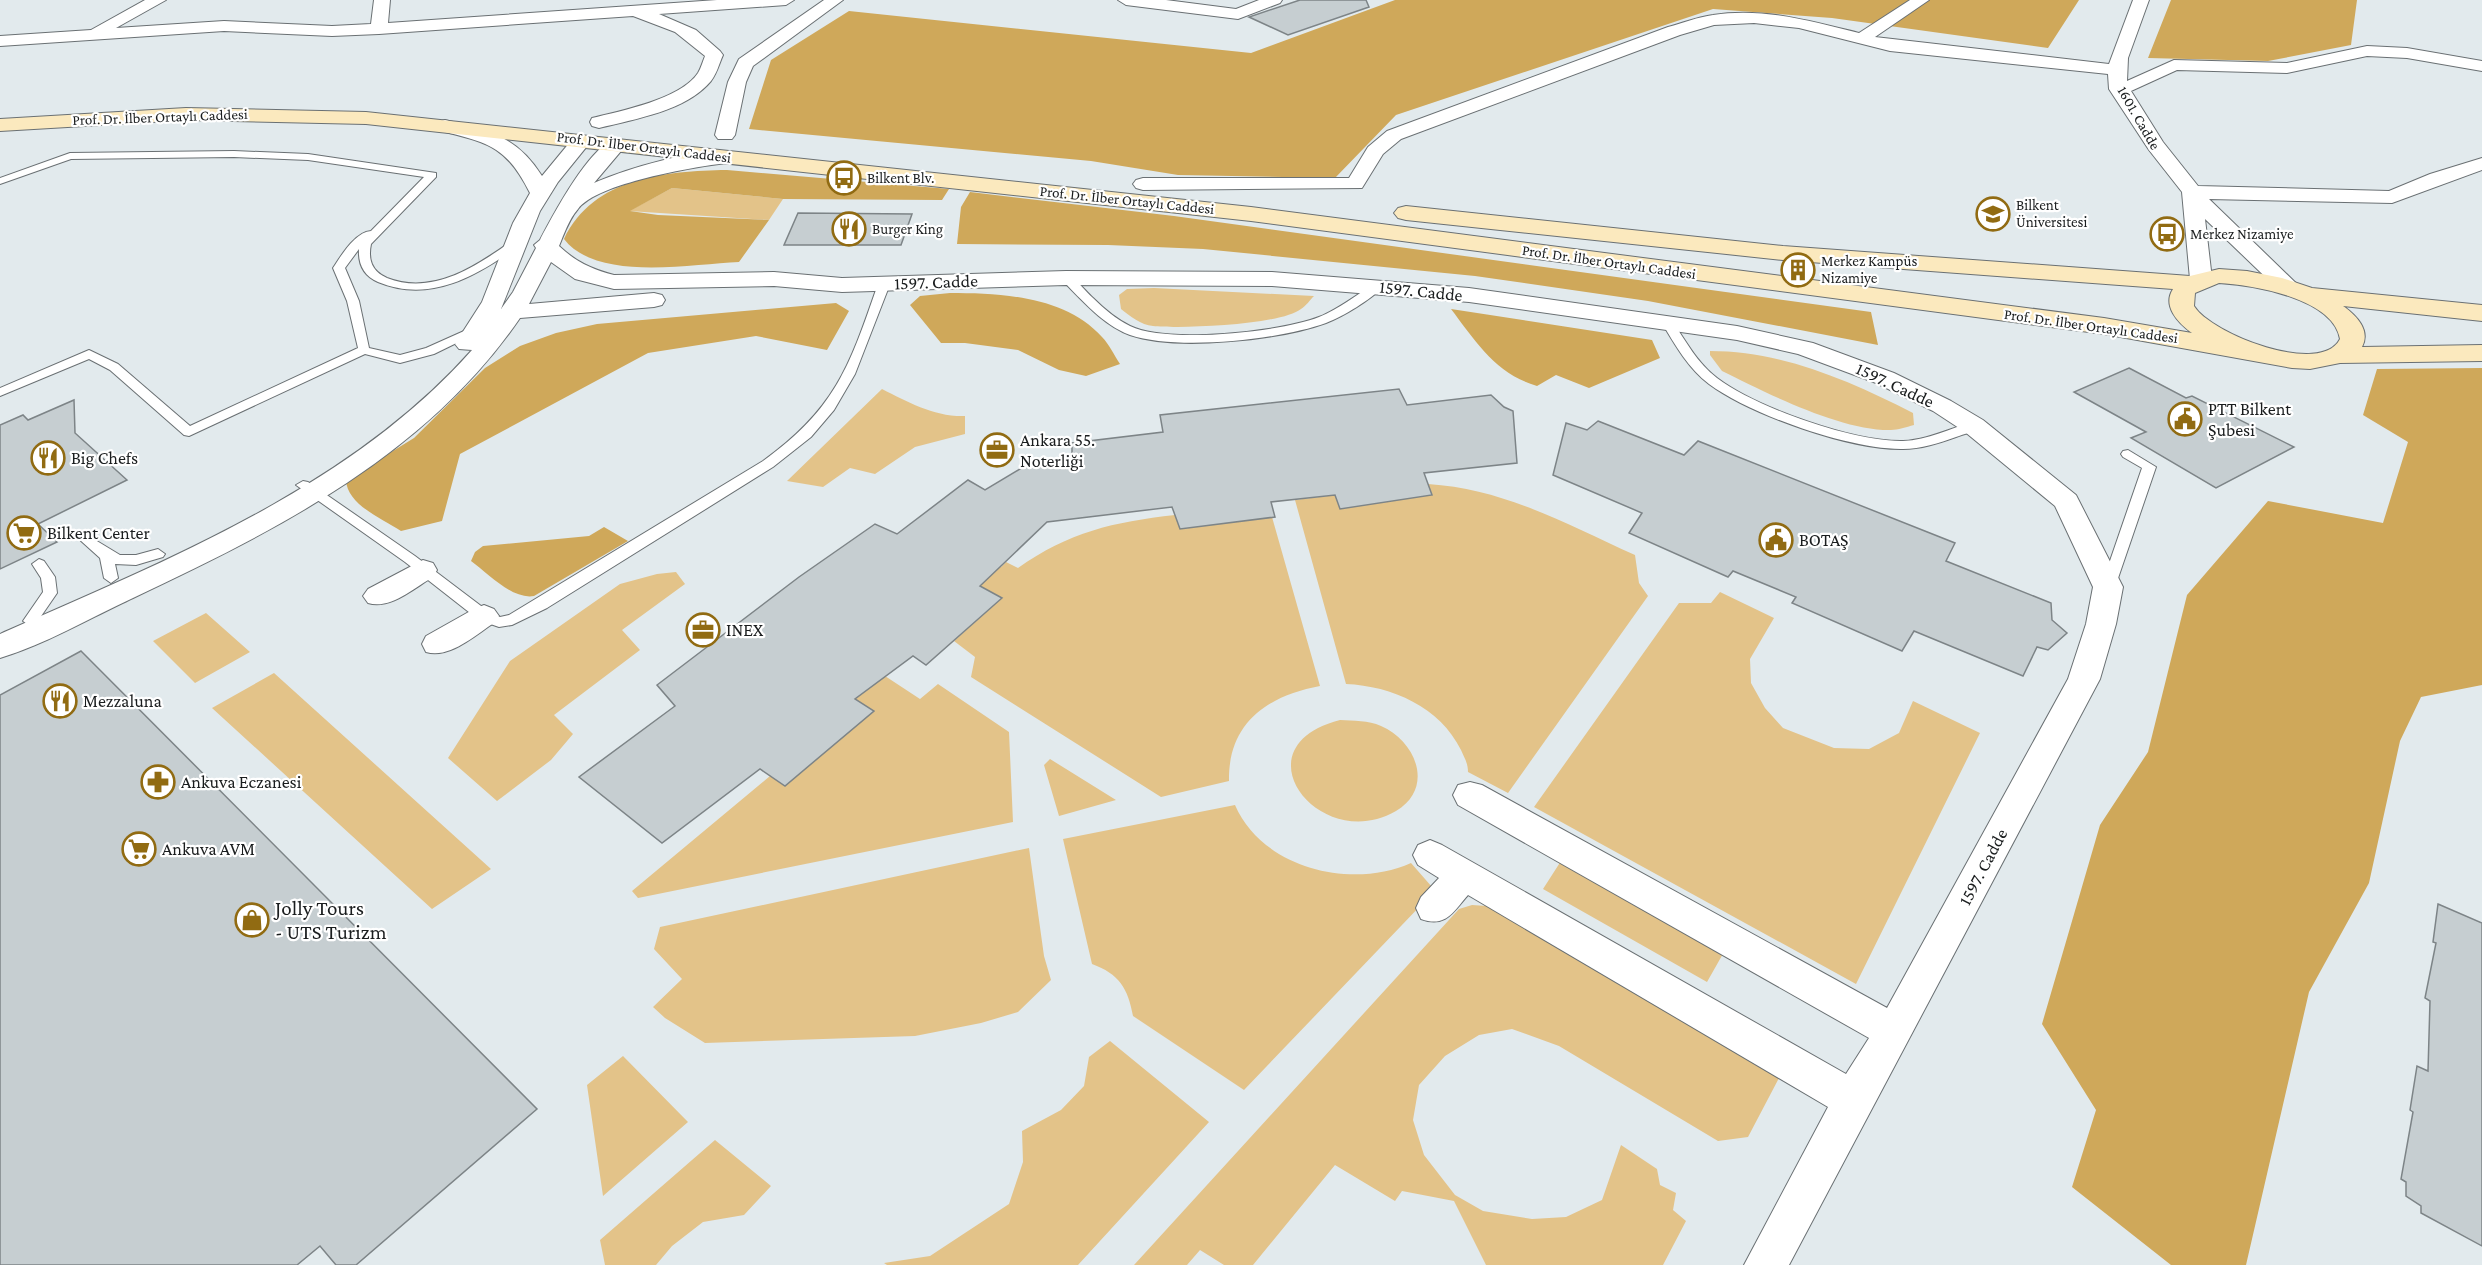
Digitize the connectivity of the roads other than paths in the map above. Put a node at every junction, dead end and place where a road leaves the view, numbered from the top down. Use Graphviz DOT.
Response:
graph roads {
  1 [pos="158,0"];
  2 [pos="382,0"];
  3 [pos="786,0"];
  4 [pos="835,0"];
  5 [pos="1126,0"];
  6 [pos="1274,0"];
  7 [pos="1921,0"];
  8 [pos="2141,0"];
  9 [pos="620,12"];
  10 [pos="379,29"];
  11 [pos="0,36"];
  12 [pos="1864,37"];
  13 [pos="83,38"];
  14 [pos="0,41"];
  15 [pos="2482,66"];
  16 [pos="2118,79"];
  17 [pos="0,110"];
  18 [pos="599,122"];
  19 [pos="0,124"];
  20 [pos="442,126"];
  21 [pos="635,126"];
  22 [pos="661,128"];
  23 [pos="582,140"];
  24 [pos="726,141"];
  25 [pos="794,143"];
  26 [pos="616,144"];
  27 [pos="2482,164"];
  28 [pos="0,181"];
  29 [pos="1143,184"];
  30 [pos="2192,192"];
  31 [pos="540,193"];
  32 [pos="568,205"];
  33 [pos="376,230"];
  34 [pos="517,242"];
  35 [pos="1678,242"];
  36 [pos="545,245"];
  37 [pos="1849,258"];
  38 [pos="1679,272"];
  39 [pos="1066,278"];
  40 [pos="2195,281"];
  41 [pos="884,284"];
  42 [pos="842,285"];
  43 [pos="1378,286"];
  44 [pos="2298,291"];
  45 [pos="1861,295"];
  46 [pos="650,300"];
  47 [pos="514,312"];
  48 [pos="2482,313"];
  49 [pos="1668,323"];
  50 [pos="487,334"];
  51 [pos="364,350"];
  52 [pos="2249,351"];
  53 [pos="2482,353"];
  54 [pos="2341,356"];
  55 [pos="0,392"];
  56 [pos="1974,426"];
  57 [pos="2128,454"];
  58 [pos="308,489"];
  59 [pos="87,540"];
  60 [pos="39,564"];
  61 [pos="109,568"];
  62 [pos="423,570"];
  63 [pos="2108,587"];
  64 [pos="378,596"];
  65 [pos="98,604"];
  66 [pos="484,616"];
  67 [pos="30,621"];
  68 [pos="0,640"];
  69 [pos="436,644"];
  70 [pos="0,647"];
  71 [pos="1470,795"];
  72 [pos="1430,855"];
  73 [pos="1464,874"];
  74 [pos="1434,908"];
  75 [pos="1894,1032"];
  76 [pos="1853,1100"];
  77 [pos="1766,1265"];
  1 -- 13 [label="street"];
  2 -- 10 [label="street"];
  3 -- 9 [label="street"];
  4 -- 24 [label="street"];
  5 -- 6 [label="street"];
  7 -- 12 [label="street"];
  8 -- 16 [label="street, 1601. Cadde"];
  9 -- 10 [label="street"];
  9 -- 18 [label="street"];
  10 -- 13 [label="street"];
  11 -- 13 [label="street"];
  12 -- 16 [label="street"];
  12 -- 29 [label="street"];
  13 -- 14 [label="street"];
  15 -- 16 [label="street"];
  16 -- 30 [label="street, 1601. Cadde"];
  17 -- 18 [label="street, Prof. Dr. İlber Ortaylı Caddesi"];
  18 -- 21 [label="street, Prof. Dr. İlber Ortaylı Caddesi"];
  18 -- 23 [label="street"];
  19 -- 20 [label="street, Prof. Dr. İlber Ortaylı Caddesi"];
  20 -- 23 [label="street, Prof. Dr. İlber Ortaylı Caddesi"];
  20 -- 31 [label="street"];
  21 -- 22 [label="street, Prof. Dr. İlber Ortaylı Caddesi"];
  21 -- 26 [label="street"];
  23 -- 26 [label="street, Prof. Dr. İlber Ortaylı Caddesi"];
  23 -- 31 [label="street"];
  24 -- 26 [label="street, Prof. Dr. İlber Ortaylı Caddesi"];
  24 -- 32 [label="street"];
  24 -- 38 [label="street, Prof. Dr. İlber Ortaylı Caddesi"];
  25 -- 29 [label="street, Prof. Dr. İlber Ortaylı Caddesi"];
  26 -- 32 [label="street"];
  27 -- 30 [label="street"];
  28 -- 33 [label="lane"];
  29 -- 35 [label="street, Prof. Dr. İlber Ortaylı Caddesi"];
  30 -- 40 [label="street"];
  30 -- 44 [label="street, 1601. Cadde"];
  31 -- 34 [label="street"];
  32 -- 36 [label="street"];
  33 -- 34 [label="lane"];
  33 -- 51 [label="lane"];
  34 -- 50 [label="street"];
  35 -- 37 [label="street, Prof. Dr. İlber Ortaylı Caddesi"];
  35 -- 38 [label="street"];
  36 -- 42 [label="street, 1597. Cadde"];
  36 -- 47 [label="street"];
  37 -- 40 [label="street, Prof. Dr. İlber Ortaylı Caddesi"];
  37 -- 45 [label="street"];
  38 -- 45 [label="street, Prof. Dr. İlber Ortaylı Caddesi"];
  39 -- 41 [label="street, 1597. Cadde"];
  39 -- 43 [label="street, 1597. Cadde"];
  39 -- 43 [label="lane"];
  40 -- 44 [label="street, Prof. Dr. İlber Ortaylı Caddesi"];
  40 -- 52 [label="street, Prof. Dr. İlber Ortaylı Caddesi"];
  41 -- 42 [label="street, 1597. Cadde"];
  41 -- 66 [label="lane"];
  42 -- 46 [label="street, 1597. Cadde"];
  43 -- 49 [label="street, 1597. Cadde"];
  44 -- 48 [label="street, Prof. Dr. İlber Ortaylı Caddesi"];
  44 -- 54 [label="street, Prof. Dr. İlber Ortaylı Caddesi"];
  45 -- 52 [label="street, Prof. Dr. İlber Ortaylı Caddesi"];
  46 -- 47 [label="street, 1597. Cadde"];
  46 -- 50 [label="street, 1597. Cadde"];
  47 -- 50 [label="street"];
  49 -- 56 [label="street, 1597. Cadde"];
  49 -- 56 [label="lane"];
  50 -- 51 [label="lane"];
  50 -- 58 [label="street"];
  51 -- 55 [label="lane"];
  52 -- 54 [label="street, Prof. Dr. İlber Ortaylı Caddesi"];
  53 -- 54 [label="street, Prof. Dr. İlber Ortaylı Caddesi"];
  56 -- 63 [label="street, 1597. Cadde"];
  57 -- 63 [label="lane"];
  58 -- 61 [label="street"];
  58 -- 62 [label="lane"];
  58 -- 65 [label="street"];
  59 -- 61 [label="lane"];
  60 -- 67 [label="lane"];
  61 -- 65 [label="street"];
  61 -- 67 [label="street"];
  62 -- 64 [label="street"];
  62 -- 66 [label="lane"];
  63 -- 75 [label="street, 1597. Cadde"];
  65 -- 70 [label="street"];
  66 -- 69 [label="street"];
  67 -- 68 [label="street"];
  71 -- 75 [label="street"];
  72 -- 73 [label="street"];
  73 -- 74 [label="street"];
  73 -- 76 [label="street"];
  75 -- 76 [label="street, 1597. Cadde"];
  76 -- 77 [label="street, 1597. Cadde"];
}
